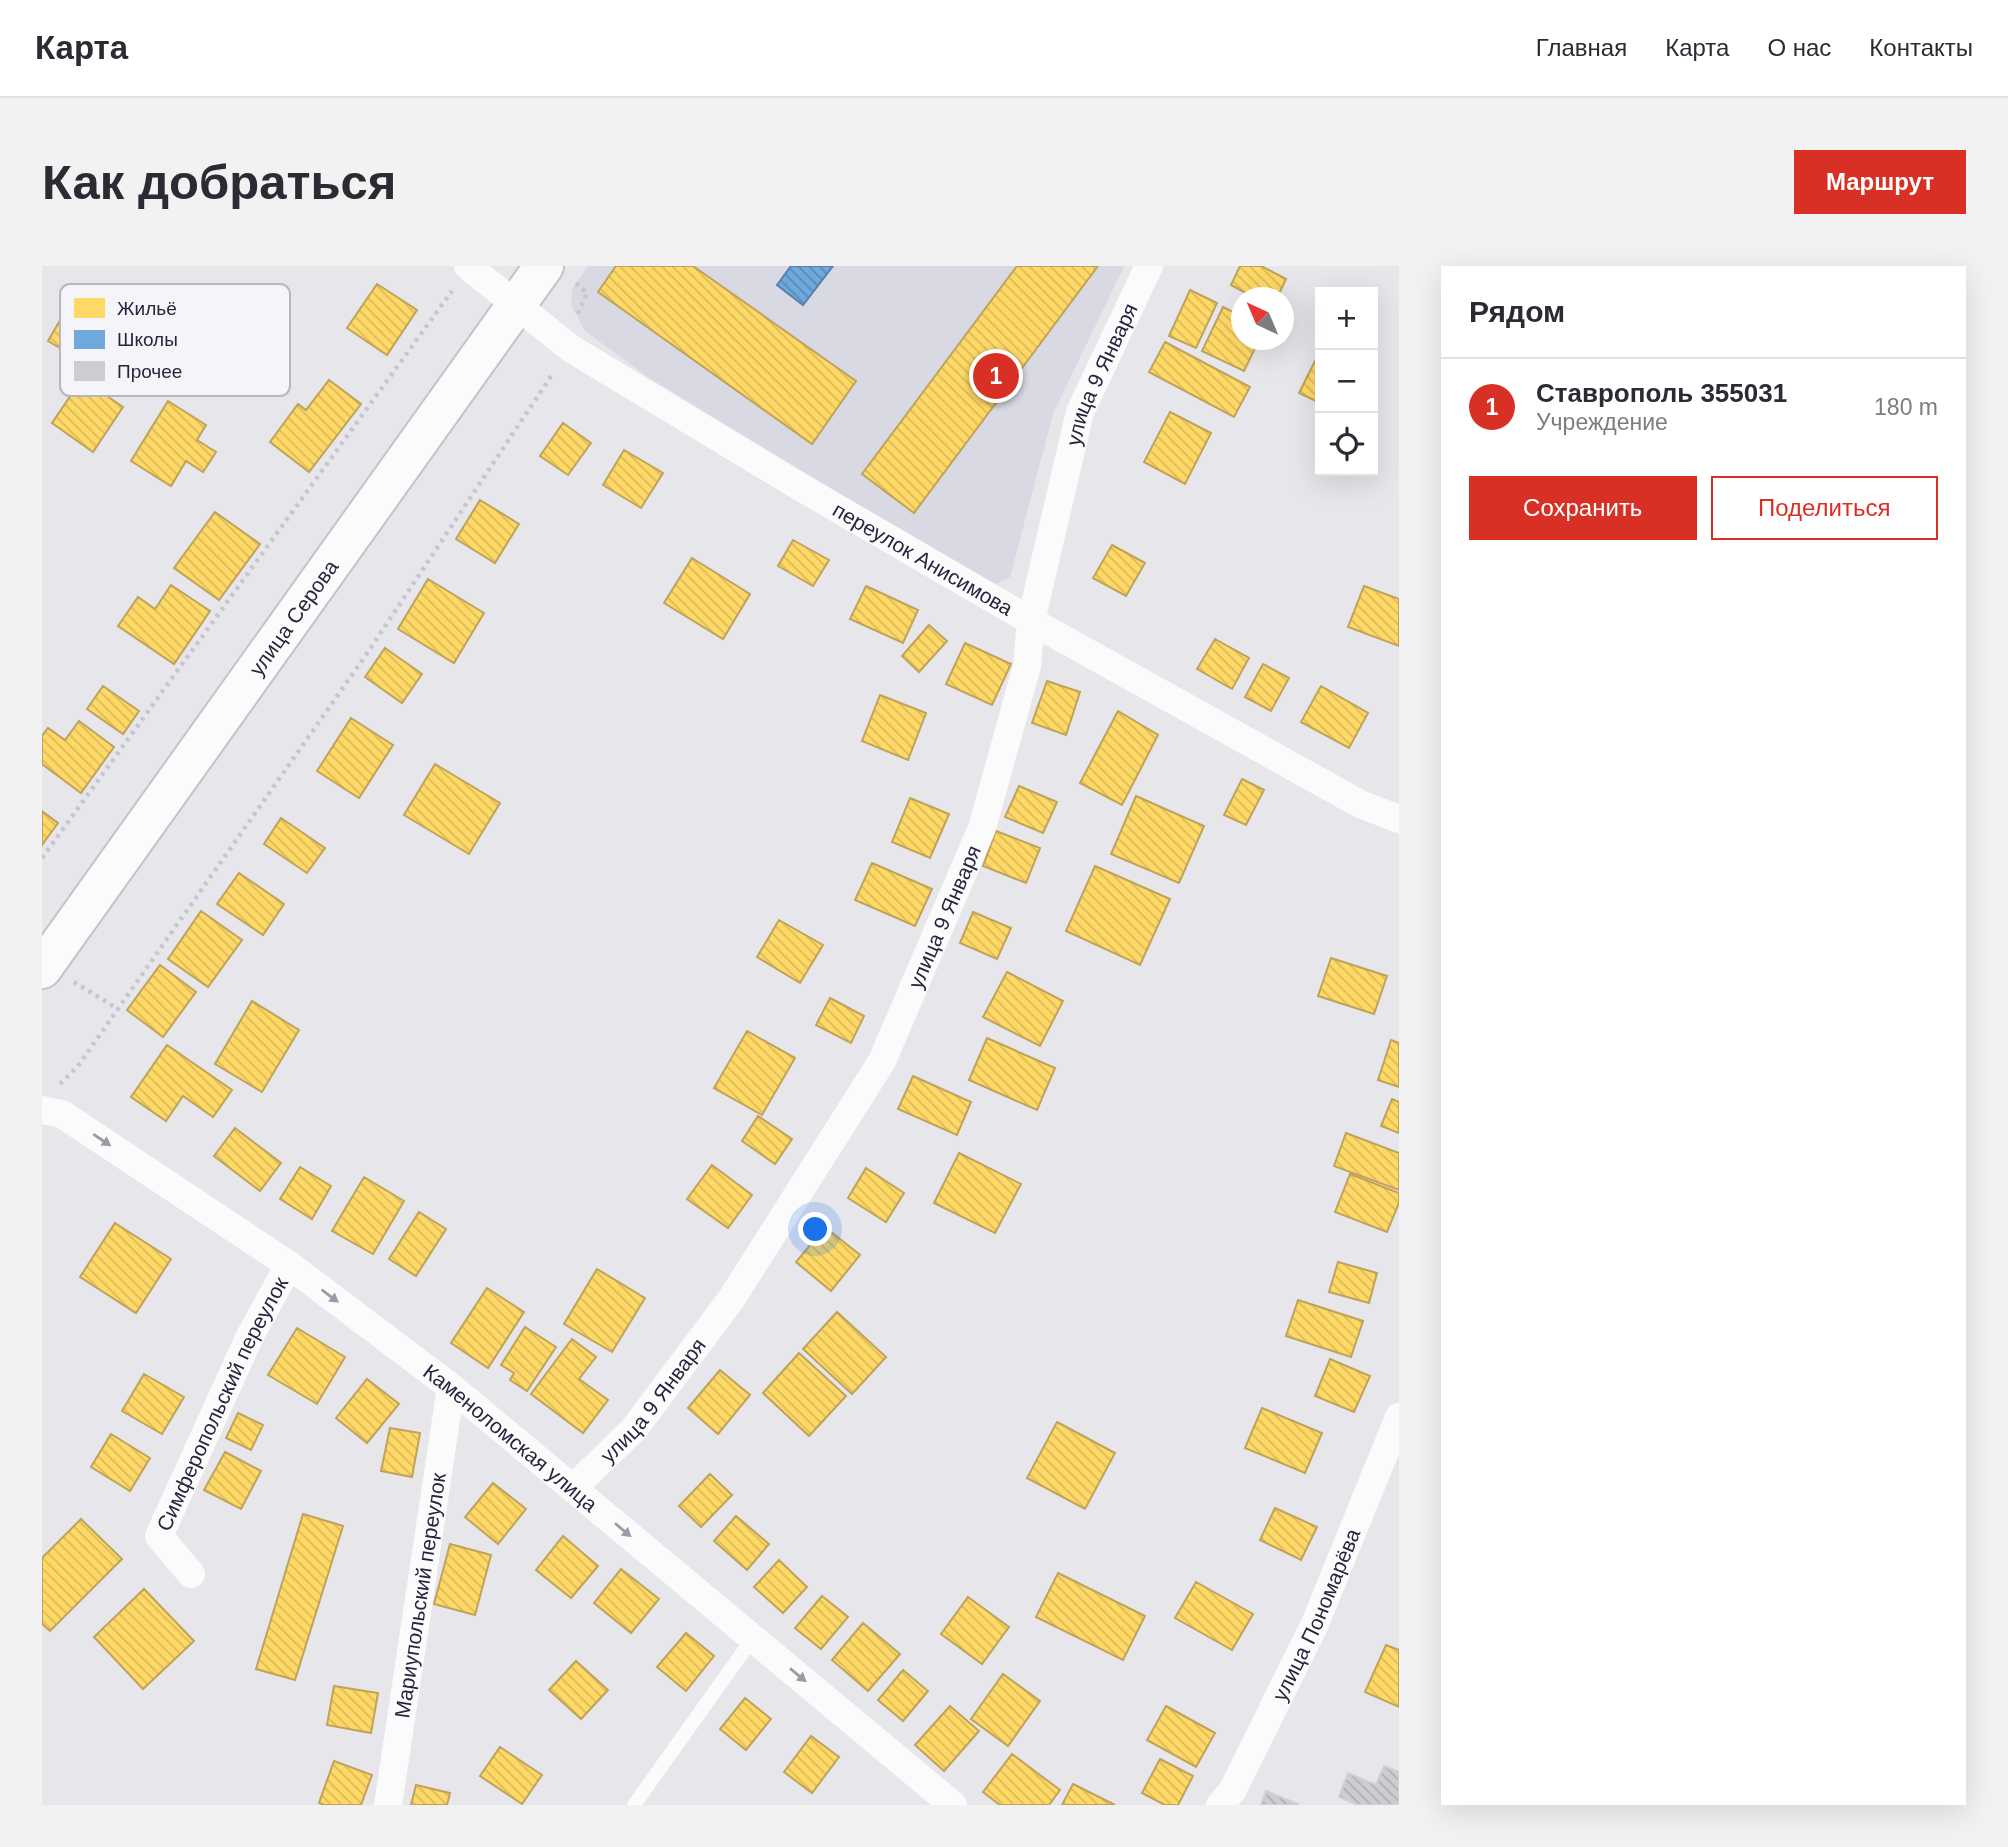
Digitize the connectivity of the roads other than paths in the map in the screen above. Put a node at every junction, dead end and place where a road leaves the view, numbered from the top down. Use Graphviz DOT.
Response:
graph roads {
  1 [pos="1149,266"];
  2 [pos="470,267"];
  3 [pos="555,270"];
  4 [pos="516,306"];
  5 [pos="1031,621"];
  6 [pos="1399,820"];
  7 [pos="44,966"];
  8 [pos="47,1101"];
  9 [pos="289,1265"];
  10 [pos="451,1387"];
  11 [pos="1398,1421"];
  12 [pos="573,1488"];
  13 [pos="191,1574"];
  14 [pos="753,1638"];
  15 [pos="388,1805"];
  16 [pos="634,1805"];
  17 [pos="953,1805"];
  18 [pos="1220,1805"];
  1 -- 5 [label="street, улица 9 Января"];
  2 -- 4 [label="street, переулок Анисимова"];
  3 -- 4 [label="main road, улица Серова"];
  4 -- 5 [label="street, переулок Анисимова"];
  4 -- 7 [label="main road, улица Серова"];
  5 -- 6 [label="street, переулок Анисимова"];
  5 -- 12 [label="street, улица 9 Января"];
  8 -- 9 [label="street, Каменоломская улица, one-way"];
  9 -- 10 [label="street, Каменоломская улица, one-way"];
  9 -- 13 [label="street, Симферопольский переулок"];
  10 -- 12 [label="street, Каменоломская улица"];
  10 -- 15 [label="street, Мариупольский переулок"];
  11 -- 18 [label="street, улица Пономарёва"];
  12 -- 14 [label="street, Каменоломская улица, one-way"];
  14 -- 16 [label="lane"];
  14 -- 17 [label="street, Каменоломская улица, one-way"];
}
